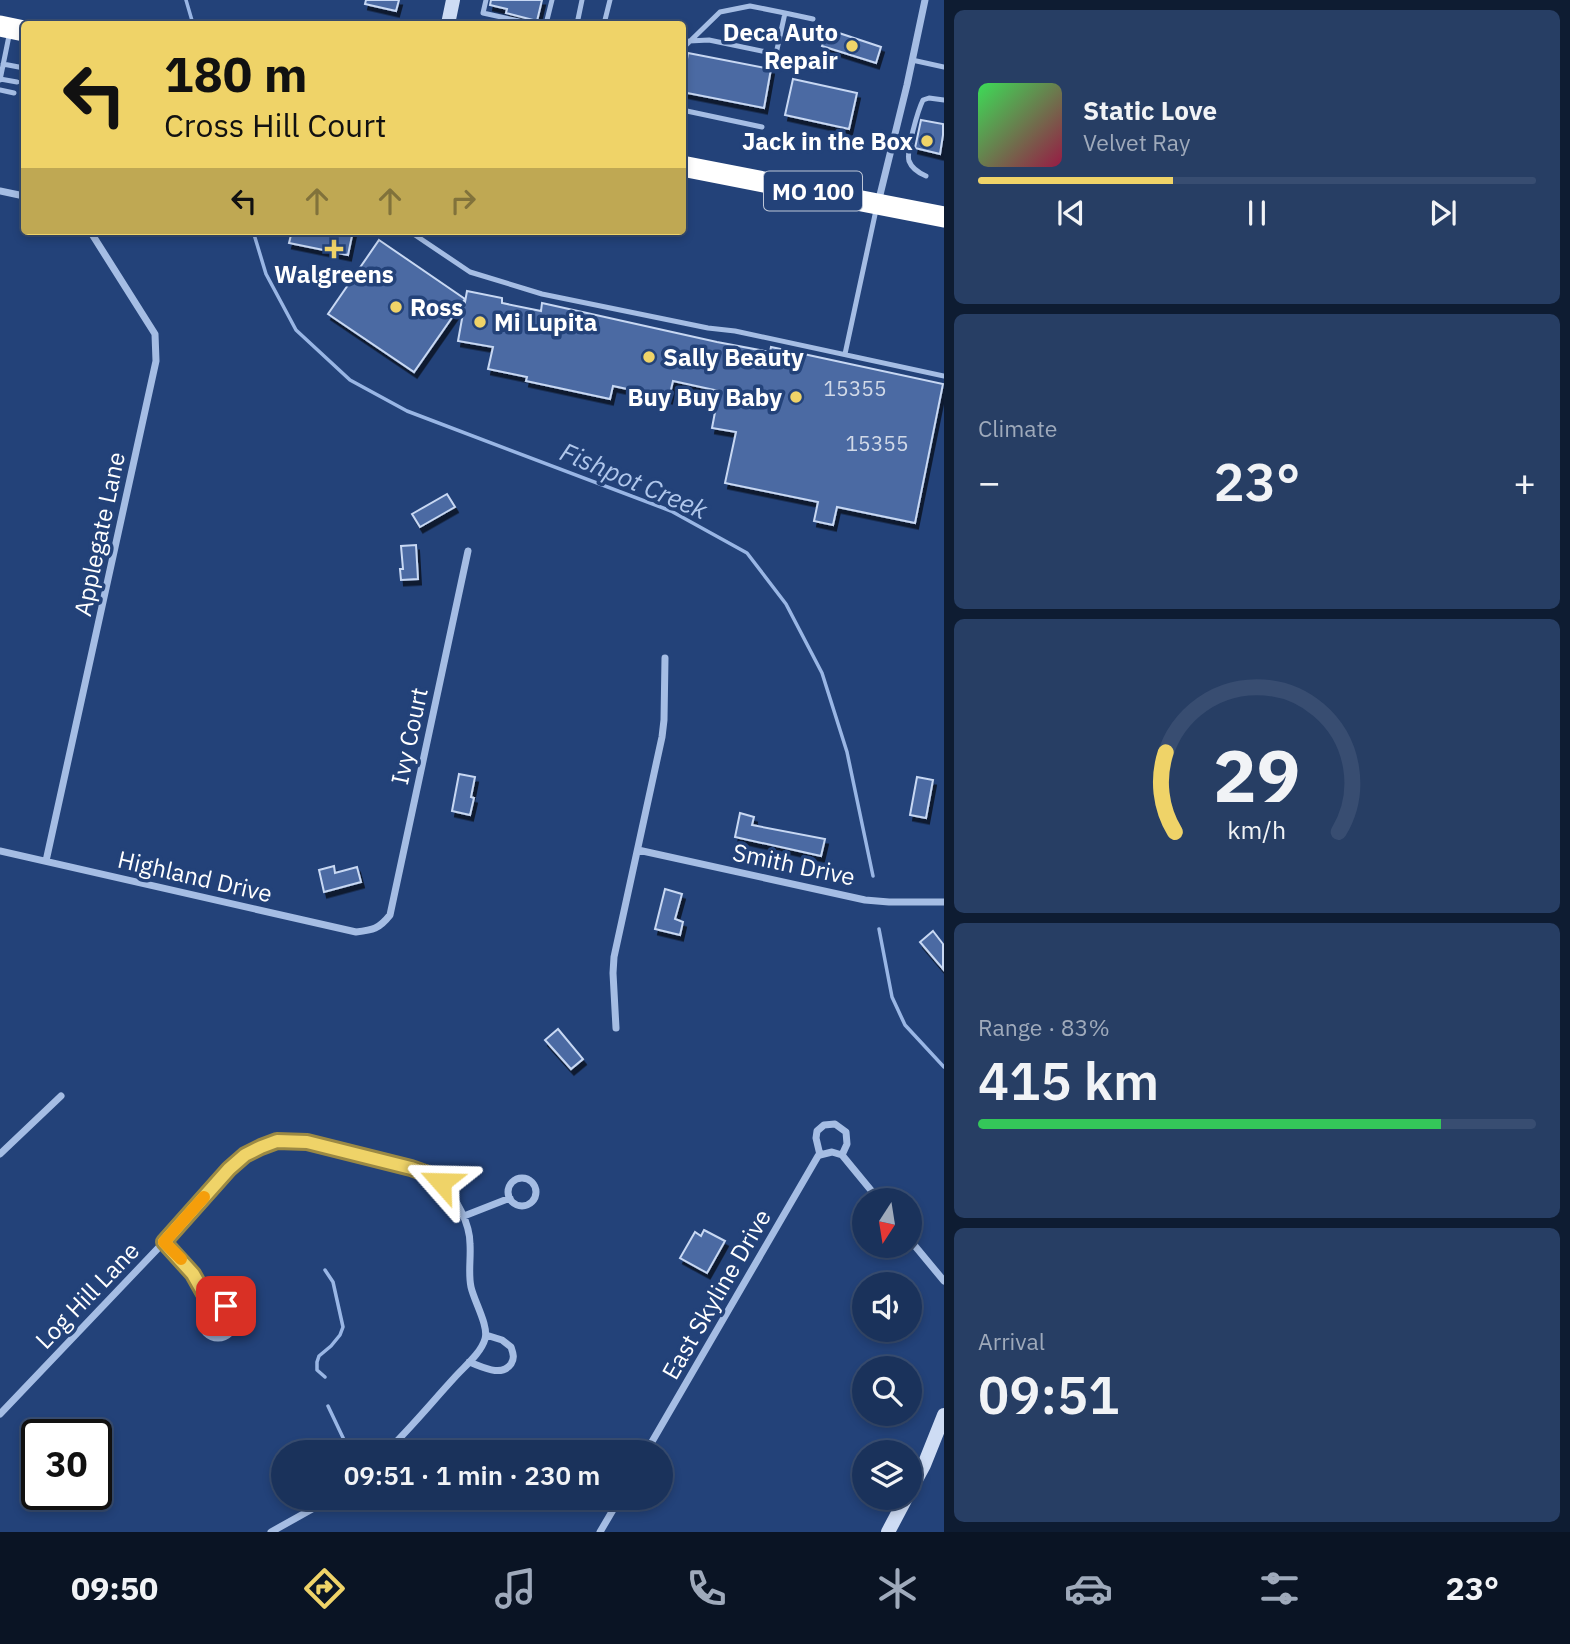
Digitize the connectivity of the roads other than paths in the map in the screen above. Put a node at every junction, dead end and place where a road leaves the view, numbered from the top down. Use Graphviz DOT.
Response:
graph roads {
  1 [pos="453,0"];
  2 [pos="486,0"];
  3 [pos="552,0"];
  4 [pos="582,0"];
  5 [pos="610,0"];
  6 [pos="925,0"];
  7 [pos="785,13"];
  8 [pos="813,19"];
  9 [pos="449,21"];
  10 [pos="519,21"];
  11 [pos="547,21"];
  12 [pos="578,21"];
  13 [pos="605,21"];
  14 [pos="12,29"];
  15 [pos="689,41"];
  16 [pos="686,44"];
  17 [pos="912,60"];
  18 [pos="4,64"];
  19 [pos="21,67"];
  20 [pos="943,67"];
  21 [pos="0,79"];
  22 [pos="16,82"];
  23 [pos="0,90"];
  24 [pos="14,93"];
  25 [pos="943,100"];
  26 [pos="686,111"];
  27 [pos="762,127"];
  28 [pos="686,167"];
  29 [pos="926,176"];
  30 [pos="0,191"];
  31 [pos="21,195"];
  32 [pos="878,204"];
  33 [pos="943,217"];
  34 [pos="93,235"];
  35 [pos="415,235"];
  36 [pos="845,355"];
  37 [pos="943,376"];
  38 [pos="468,551"];
  39 [pos="665,657"];
  40 [pos="638,850"];
  41 [pos="0,851"];
  42 [pos="46,862"];
  43 [pos="943,902"];
  44 [pos="382,926"];
  45 [pos="616,1028"];
  46 [pos="61,1096"];
  47 [pos="0,1154"];
  48 [pos="821,1155"];
  49 [pos="842,1155"];
  50 [pos="868,1188"];
  51 [pos="510,1198"];
  52 [pos="464,1216"];
  53 [pos="164,1242"];
  54 [pos="922,1255"];
  55 [pos="943,1282"];
  56 [pos="211,1306"];
  57 [pos="486,1335"];
  58 [pos="469,1362"];
  59 [pos="0,1414"];
  60 [pos="943,1415"];
  61 [pos="397,1440"];
  62 [pos="653,1440"];
  63 [pos="922,1470"];
  64 [pos="310,1510"];
  65 [pos="613,1510"];
  66 [pos="900,1510"];
  67 [pos="271,1532"];
  68 [pos="600,1532"];
  69 [pos="888,1532"];
  1 -- 9 [label="street"];
  2 -- 10 [label="lane"];
  3 -- 11 [label="lane"];
  4 -- 12 [label="lane"];
  5 -- 13 [label="lane"];
  6 -- 17 [label="street"];
  7 -- 8 [label="lane"];
  7 -- 15 [label="lane"];
  7 -- 15 [label="lane"];
  14 -- 18 [label="lane"];
  15 -- 16 [label="lane"];
  17 -- 20 [label="lane"];
  17 -- 32 [label="street"];
  18 -- 19 [label="lane"];
  18 -- 21 [label="lane"];
  21 -- 22 [label="lane"];
  23 -- 24 [label="lane"];
  25 -- 29 [label="lane"];
  26 -- 27 [label="lane"];
  28 -- 32 [label="highway, MO 100"];
  30 -- 31 [label="street"];
  32 -- 33 [label="highway, MO 100"];
  32 -- 36 [label="lane"];
  34 -- 42 [label="street, Applegate Lane"];
  35 -- 36 [label="lane"];
  36 -- 37 [label="lane"];
  38 -- 44 [label="street, Ivy Court"];
  39 -- 40 [label="street"];
  40 -- 43 [label="street, Smith Drive"];
  40 -- 45 [label="street"];
  41 -- 42 [label="street, Highland Drive"];
  42 -- 44 [label="street, Highland Drive"];
  46 -- 47 [label="street"];
  48 -- 49 [label="street"];
  48 -- 49 [label="street"];
  48 -- 62 [label="street, East Skyline Drive"];
  49 -- 50 [label="street"];
  51 -- 52 [label="street"];
  52 -- 53 [label="street, Log Hill Lane"];
  52 -- 57 [label="street, Log Hill Lane"];
  53 -- 56 [label="street"];
  53 -- 59 [label="street, Log Hill Lane"];
  54 -- 55 [label="street"];
  56 -- 56 [label="street"];
  57 -- 58 [label="street"];
  57 -- 58 [label="street"];
  58 -- 61 [label="street"];
  60 -- 63 [label="street"];
  64 -- 67 [label="street"];
  65 -- 68 [label="street"];
  66 -- 69 [label="street"];
}
